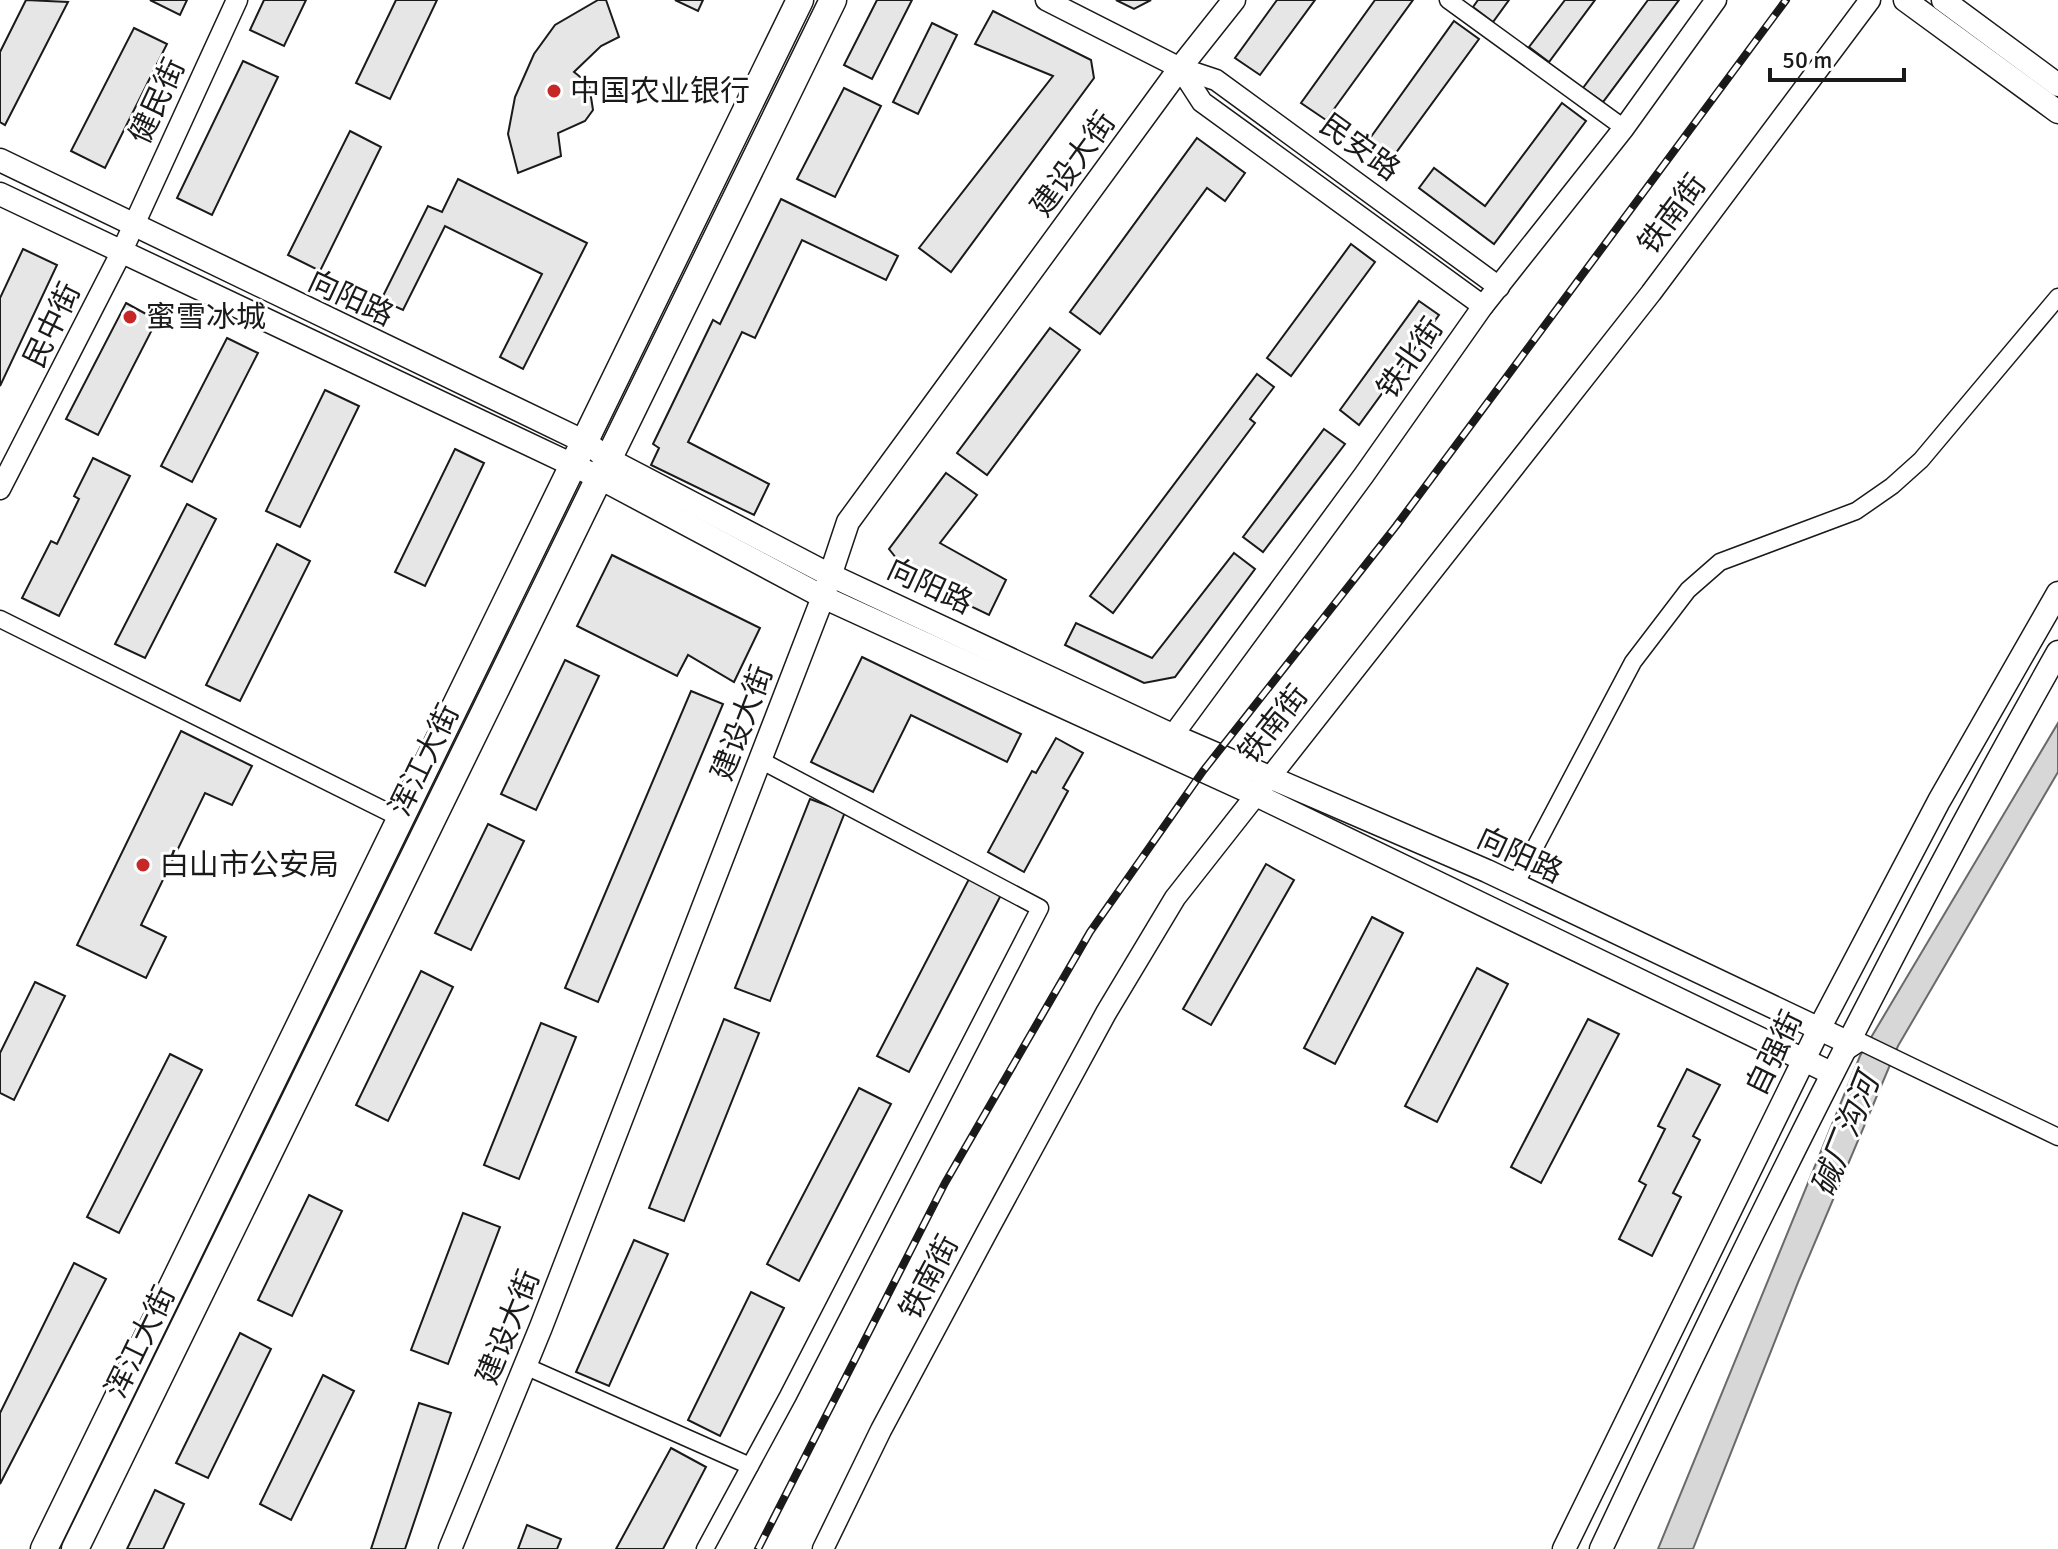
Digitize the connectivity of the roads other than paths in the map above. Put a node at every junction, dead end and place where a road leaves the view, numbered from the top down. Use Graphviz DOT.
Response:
graph roads {
  1 [pos="237,0"];
  2 [pos="800,0"];
  3 [pos="833,0"];
  4 [pos="1046,0"];
  5 [pos="1234,0"];
  6 [pos="1448,0"];
  7 [pos="1716,0"];
  8 [pos="1870,0"];
  9 [pos="1905,0"];
  10 [pos="1943,0"];
  11 [pos="1180,68"];
  12 [pos="2058,85"];
  13 [pos="2058,112"];
  14 [pos="1624,128"];
  15 [pos="0,160"];
  16 [pos="0,194"];
  17 [pos="133,227"];
  18 [pos="121,253"];
  19 [pos="1499,287"];
  20 [pos="2058,297"];
  21 [pos="1483,306"];
  22 [pos="592,462"];
  23 [pos="0,489"];
  24 [pos="828,574"];
  25 [pos="2058,593"];
  26 [pos="823,597"];
  27 [pos="0,619"];
  28 [pos="2058,652"];
  29 [pos="1172,735"];
  30 [pos="1160,754"];
  31 [pos="760,760"];
  32 [pos="1272,775"];
  33 [pos="1254,794"];
  34 [pos="402,819"];
  35 [pos="1515,885"];
  36 [pos="1819,1029"];
  37 [pos="1844,1054"];
  38 [pos="1805,1062"];
  39 [pos="2058,1137"];
  40 [pos="525,1366"];
  41 [pos="750,1466"];
  42 [pos="44,1549"];
  43 [pos="75,1549"];
  44 [pos="450,1549"];
  45 [pos="705,1549"];
  46 [pos="823,1549"];
  47 [pos="1564,1549"];
  48 [pos="1601,1549"];
  1 -- 17 [label="street, 健民街"];
  2 -- 22 [label="main road, 浑江大街"];
  3 -- 22 [label="main road, 浑江大街"];
  4 -- 11 [label="street, 民安路"];
  5 -- 11 [label="main road, 建设大街"];
  6 -- 14 [label="street"];
  7 -- 14 [label="street, 铁北街"];
  8 -- 32 [label="street, 铁南街"];
  9 -- 13 [label="main road"];
  10 -- 12 [label="main road"];
  11 -- 19 [label="street, 民安路"];
  11 -- 21 [label="street, 民安路"];
  11 -- 24 [label="main road, 建设大街"];
  14 -- 19 [label="street, 铁北街"];
  15 -- 17 [label="main road, 向阳路"];
  16 -- 18 [label="main road, 向阳路"];
  17 -- 18 [label="street, 民中街"];
  17 -- 22 [label="main road, 向阳路"];
  18 -- 22 [label="main road, 向阳路"];
  18 -- 23 [label="street, 民中街"];
  19 -- 21 [label="street, 铁北街"];
  20 -- 35 [label="street"];
  21 -- 29 [label="street, 铁北街"];
  22 -- 24 [label="main road, 向阳路"];
  22 -- 26 [label="main road, 向阳路"];
  22 -- 34 [label="main road, 浑江大街"];
  22 -- 43 [label="main road, 浑江大街"];
  24 -- 26 [label="main road, 建设大街"];
  24 -- 29 [label="main road, 向阳路"];
  25 -- 36 [label="main road, 自强街"];
  26 -- 30 [label="main road, 向阳路"];
  26 -- 31 [label="main road, 建设大街"];
  27 -- 34 [label="street"];
  28 -- 37 [label="main road, 自强街"];
  29 -- 30 [label="street, 铁北街"];
  29 -- 32 [label="main road, 向阳路"];
  30 -- 33 [label="main road, 向阳路"];
  31 -- 40 [label="main road, 建设大街"];
  31 -- 41 [label="street"];
  32 -- 33 [label="street, 铁南街"];
  32 -- 35 [label="main road, 向阳路"];
  33 -- 38 [label="main road, 向阳路"];
  33 -- 46 [label="street, 铁南街"];
  34 -- 42 [label="main road, 浑江大街"];
  35 -- 36 [label="main road, 向阳路"];
  36 -- 37 [label="main road, 向阳路"];
  36 -- 38 [label="main road, 自强街"];
  37 -- 38 [label="main road, 向阳路"];
  37 -- 39 [label="street"];
  37 -- 48 [label="main road, 自强街"];
  38 -- 47 [label="main road, 自强街"];
  40 -- 41 [label="street"];
  40 -- 44 [label="main road, 建设大街"];
  41 -- 45 [label="street"];
}
